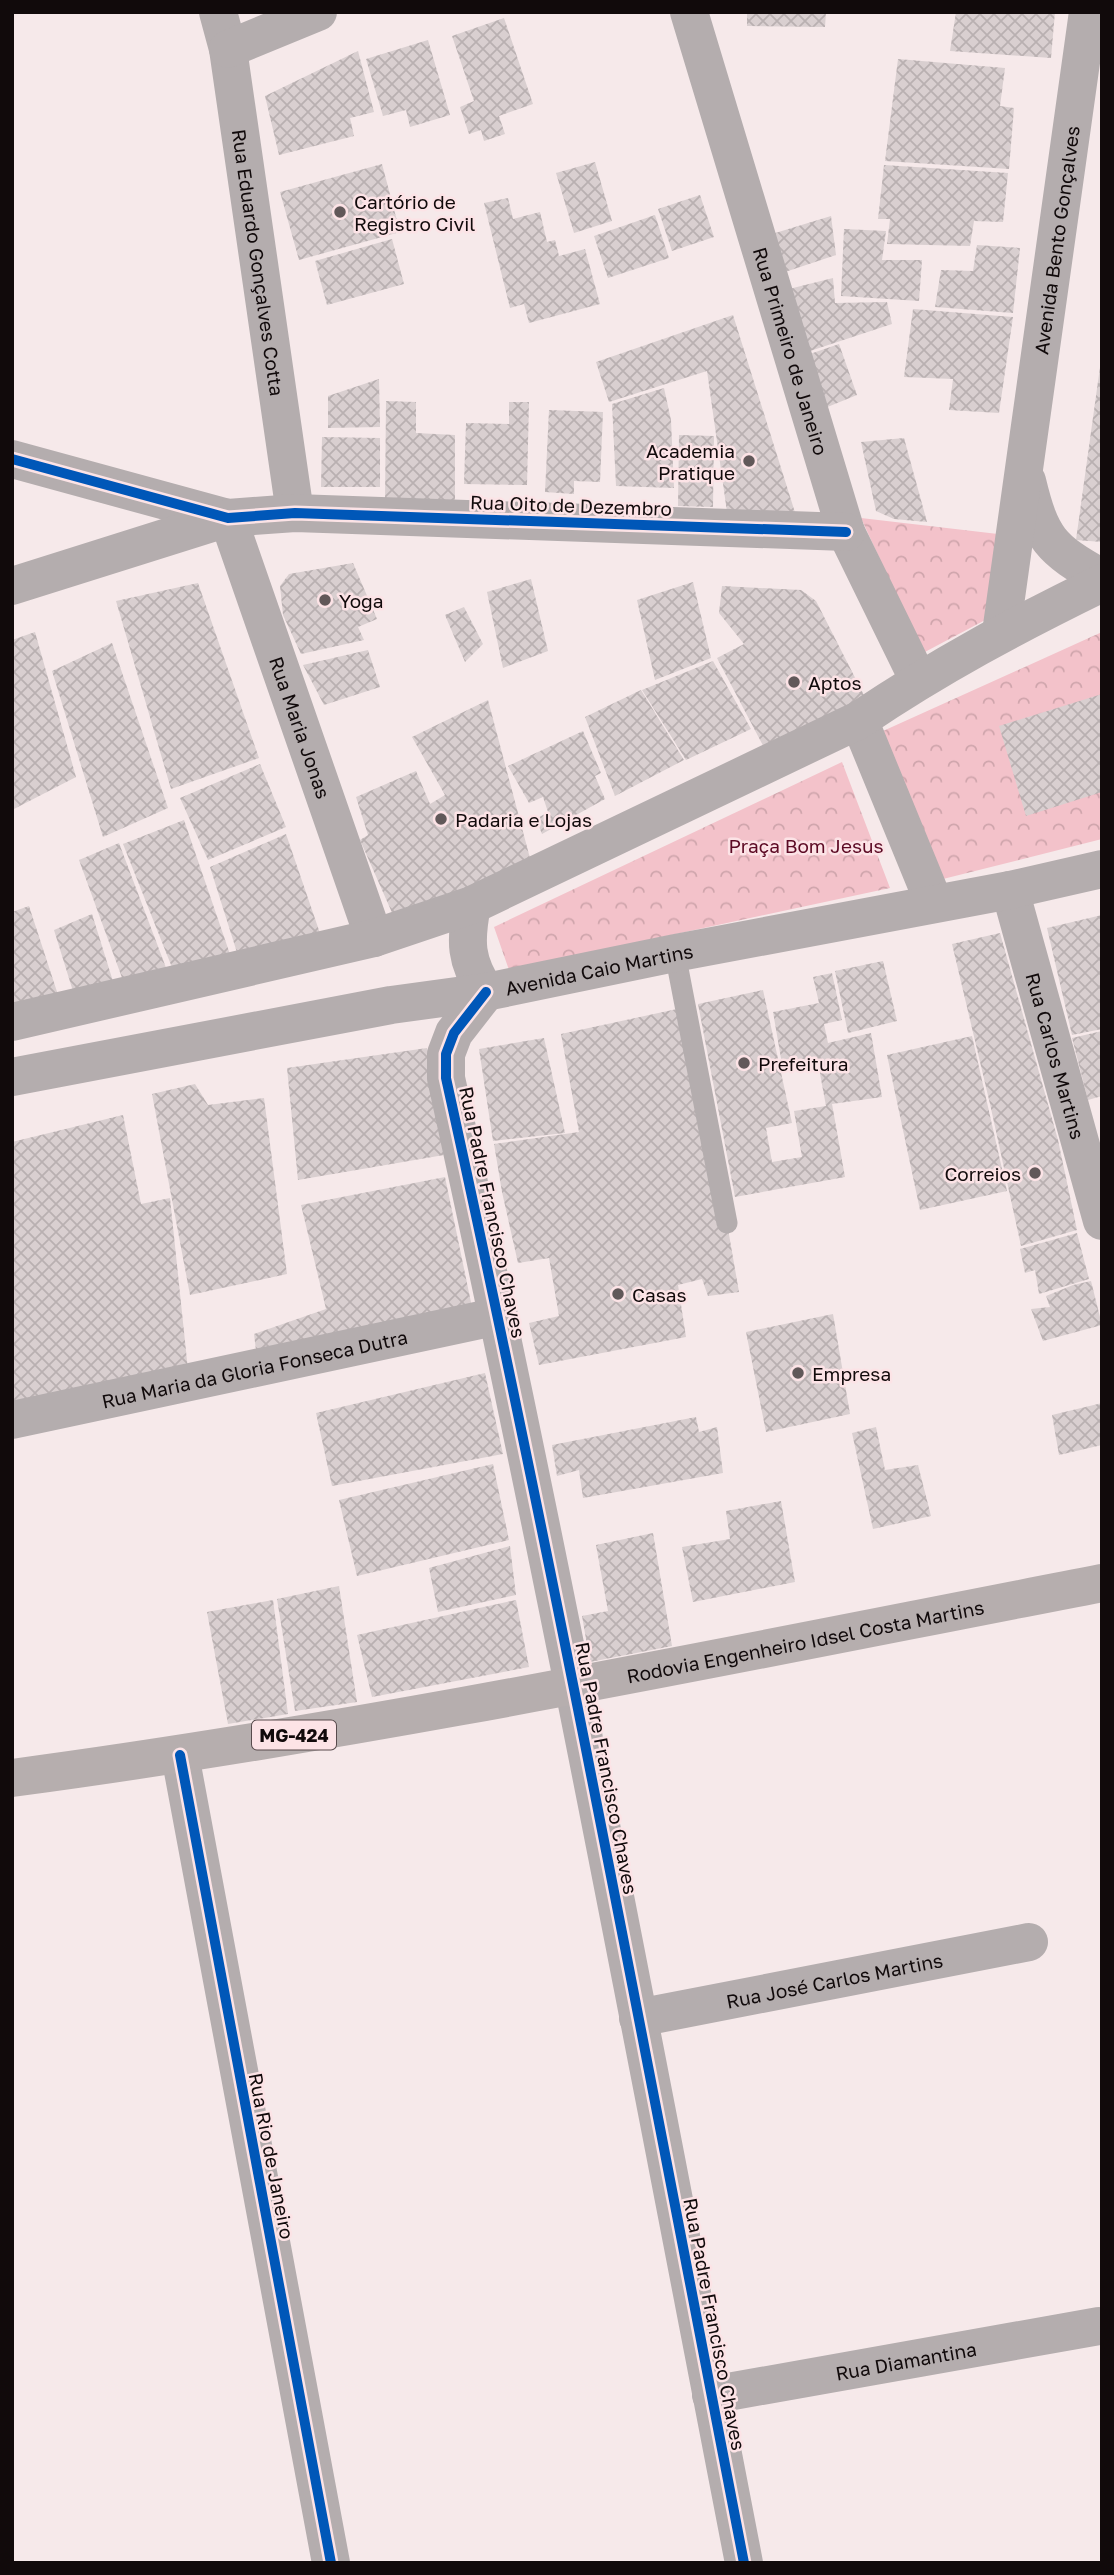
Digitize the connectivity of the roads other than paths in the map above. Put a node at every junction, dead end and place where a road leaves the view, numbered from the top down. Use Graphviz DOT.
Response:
graph roads {
  1 [pos="218,12"];
  2 [pos="318,12"];
  3 [pos="689,12"];
  4 [pos="1088,12"];
  5 [pos="228,48"];
  6 [pos="12,459"];
  7 [pos="1024,469"];
  8 [pos="295,513"];
  9 [pos="228,518"];
  10 [pos="846,532"];
  11 [pos="1102,581"];
  12 [pos="12,586"];
  13 [pos="1000,633"];
  14 [pos="918,680"];
  15 [pos="859,720"];
  16 [pos="1102,869"];
  17 [pos="1010,890"];
  18 [pos="934,903"];
  19 [pos="472,905"];
  20 [pos="374,938"];
  21 [pos="675,953"];
  22 [pos="485,992"];
  23 [pos="12,1023"];
  24 [pos="12,1077"];
  25 [pos="1102,1221"];
  26 [pos="727,1223"];
  27 [pos="499,1316"];
  28 [pos="12,1420"];
  29 [pos="1102,1583"];
  30 [pos="574,1686"];
  31 [pos="180,1755"];
  32 [pos="12,1778"];
  33 [pos="1029,1942"];
  34 [pos="638,2018"];
  35 [pos="1099,2326"];
  36 [pos="711,2395"];
  37 [pos="331,2563"];
  38 [pos="744,2563"];
  1 -- 5 [label="street, Rua Eduardo Gonçalves Cotta"];
  2 -- 5 [label="street"];
  3 -- 10 [label="street, Rua Primeiro de Janeiro"];
  4 -- 7 [label="street, Avenida Bento Gonçalves"];
  5 -- 8 [label="street, Rua Eduardo Gonçalves Cotta"];
  6 -- 9 [label="street"];
  7 -- 11 [label="street, Avenida Bento Gonçalves"];
  7 -- 13 [label="street, Avenida Bento Gonçalves"];
  8 -- 9 [label="street, Rua Oito de Dezembro"];
  8 -- 10 [label="street, Rua Oito de Dezembro"];
  9 -- 12 [label="street"];
  9 -- 20 [label="street, Rua Maria Jonas"];
  10 -- 14 [label="street, Rua Primeiro de Janeiro"];
  11 -- 13 [label="street"];
  13 -- 14 [label="street"];
  14 -- 15 [label="street"];
  15 -- 18 [label="street"];
  15 -- 19 [label="street"];
  16 -- 17 [label="street, Avenida Caio Martins"];
  17 -- 18 [label="street, Avenida Caio Martins"];
  17 -- 25 [label="street, Rua Carlos Martins"];
  18 -- 21 [label="street, Avenida Caio Martins"];
  19 -- 20 [label="street"];
  19 -- 22 [label="street"];
  20 -- 23 [label="street"];
  21 -- 22 [label="street, Avenida Caio Martins"];
  21 -- 26 [label="lane"];
  22 -- 24 [label="street, Avenida Caio Martins"];
  22 -- 27 [label="street, Rua Padre Francisco Chaves"];
  27 -- 28 [label="street, Rua Maria da Gloria Fonseca Dutra"];
  27 -- 30 [label="street, Rua Padre Francisco Chaves"];
  29 -- 30 [label="highway, Rodovia Engenheiro Idsel Costa Martins / MG-424"];
  30 -- 31 [label="highway, Rodovia Engenheiro Idsel Costa Martins / MG-424"];
  30 -- 34 [label="street, Rua Padre Francisco Chaves"];
  31 -- 32 [label="highway, Rodovia Engenheiro Idsel Costa Martins / MG-424"];
  31 -- 37 [label="street, Rua Rio de Janeiro"];
  33 -- 34 [label="street, Rua José Carlos Martins"];
  34 -- 36 [label="street, Rua Padre Francisco Chaves"];
  35 -- 36 [label="street, Rua Diamantina"];
  36 -- 38 [label="street, Rua Padre Francisco Chaves"];
}
